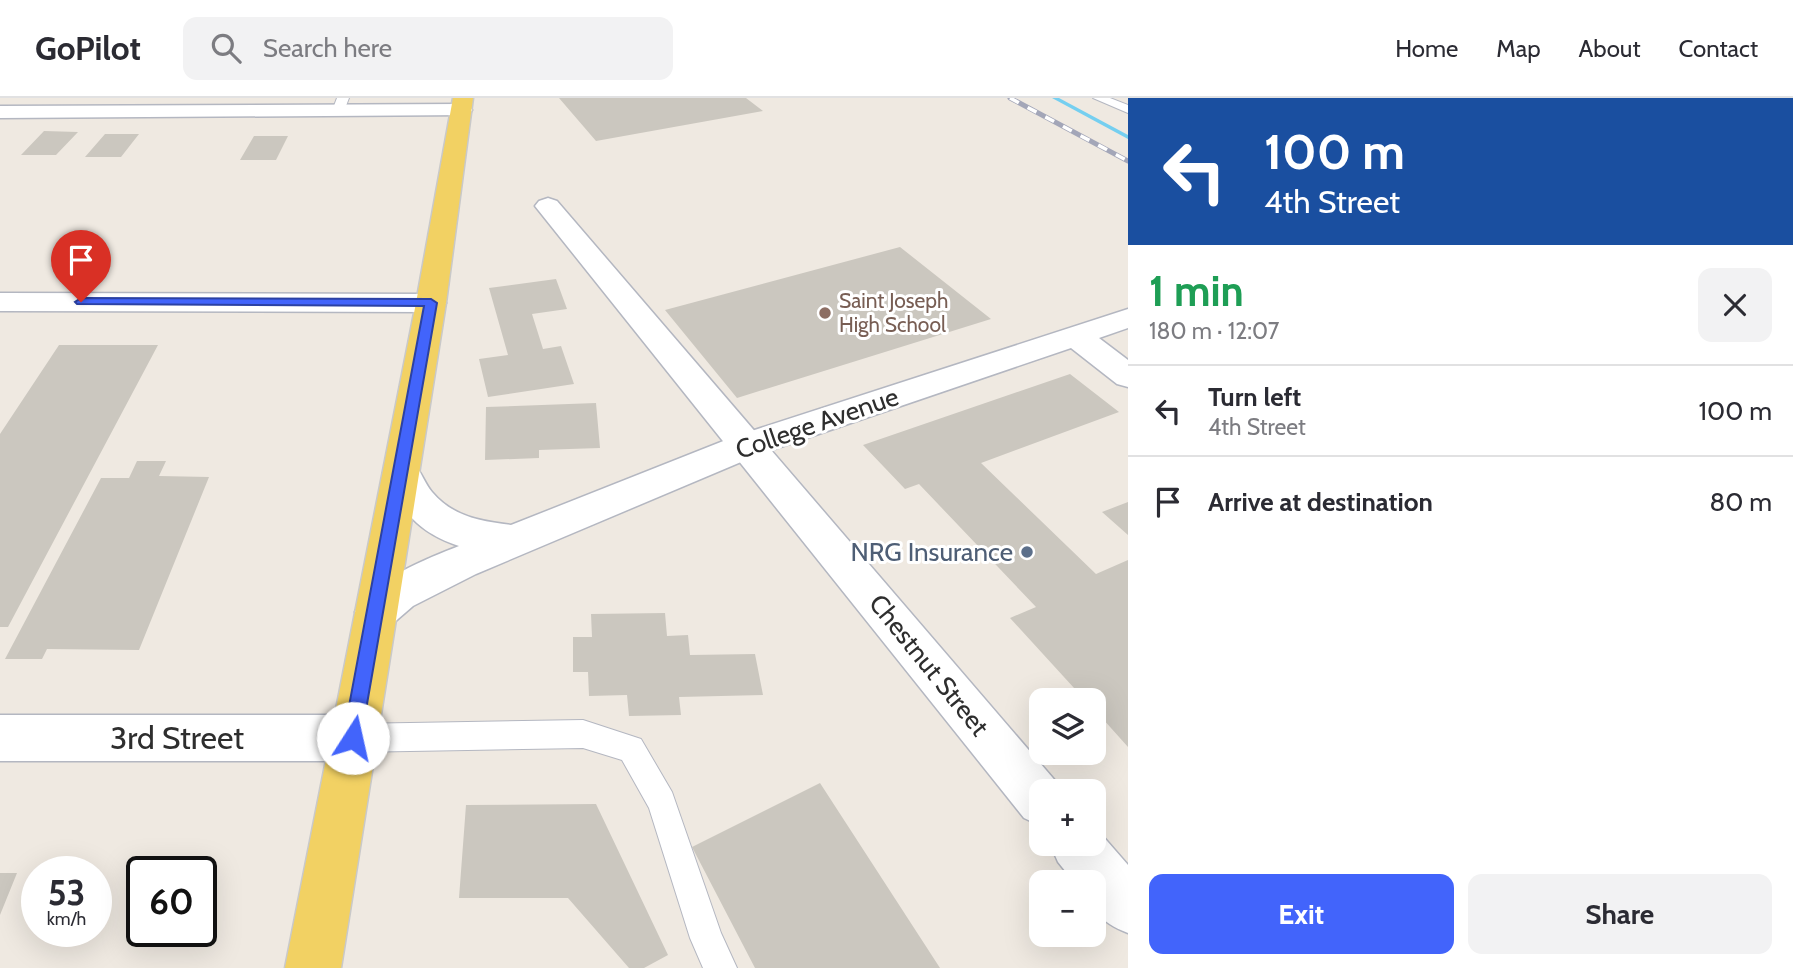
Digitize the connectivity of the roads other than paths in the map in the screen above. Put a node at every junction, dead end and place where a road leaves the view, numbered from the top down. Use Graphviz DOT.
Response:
graph roads {
  1 [pos="1099,98"];
  2 [pos="341,104"];
  3 [pos="409,104"];
  4 [pos="462,104"];
  5 [pos="1128,109"];
  6 [pos="0,111"];
  7 [pos="548,206"];
  8 [pos="0,302"];
  9 [pos="431,303"];
  10 [pos="1128,318"];
  11 [pos="1076,335"];
  12 [pos="1128,376"];
  13 [pos="748,445"];
  14 [pos="401,473"];
  15 [pos="511,541"];
  16 [pos="376,612"];
  17 [pos="0,738"];
  18 [pos="353,738"];
  19 [pos="1029,786"];
  20 [pos="1086,856"];
  21 [pos="1128,906"];
  22 [pos="313,968"];
  23 [pos="720,968"];
  1 -- 5 [label="lane"];
  2 -- 3 [label="street"];
  2 -- 6 [label="street"];
  3 -- 4 [label="street"];
  4 -- 9 [label="main road"];
  7 -- 13 [label="street, Chestnut Street"];
  8 -- 9 [label="street"];
  9 -- 14 [label="main road"];
  10 -- 11 [label="street, College Avenue"];
  11 -- 12 [label="street"];
  11 -- 13 [label="street, College Avenue"];
  13 -- 15 [label="street, College Avenue"];
  13 -- 19 [label="street, Chestnut Street"];
  14 -- 15 [label="street"];
  14 -- 16 [label="main road"];
  15 -- 16 [label="street, College Avenue"];
  16 -- 18 [label="main road"];
  17 -- 18 [label="street, 3rd Street"];
  18 -- 22 [label="main road"];
  18 -- 23 [label="lane"];
  20 -- 21 [label="street"];
}
